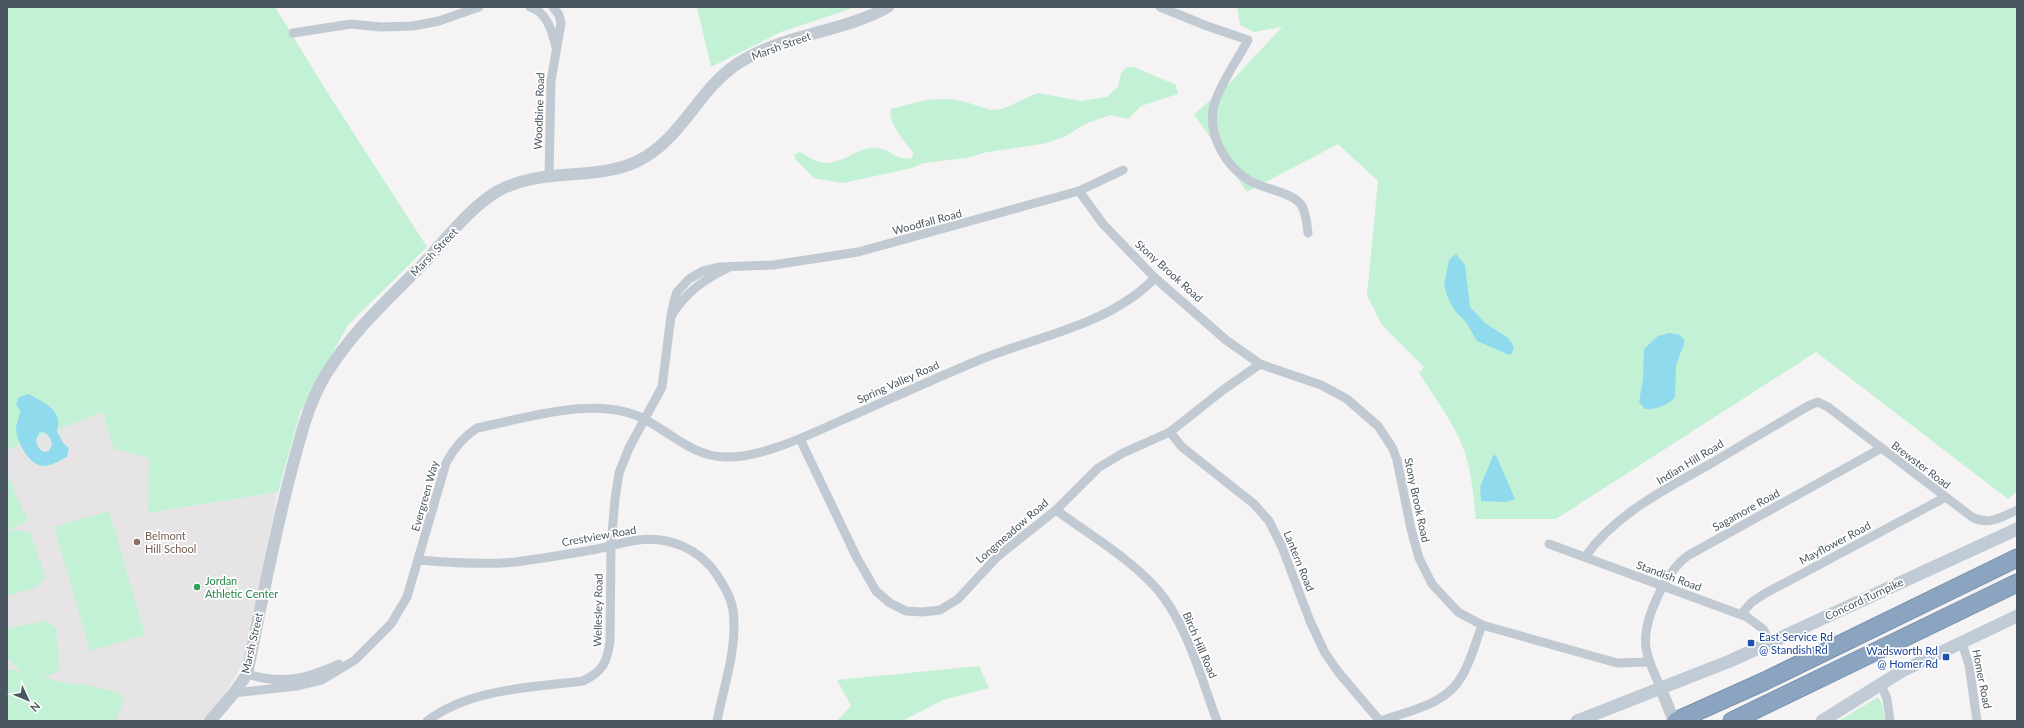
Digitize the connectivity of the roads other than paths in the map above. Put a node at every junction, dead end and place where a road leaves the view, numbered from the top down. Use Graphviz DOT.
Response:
graph roads {
  1 [pos="479,7"];
  2 [pos="530,7"];
  3 [pos="553,7"];
  4 [pos="888,7"];
  5 [pos="1160,7"];
  6 [pos="293,33"];
  7 [pos="556,48"];
  8 [pos="1123,170"];
  9 [pos="549,176"];
  10 [pos="1079,191"];
  11 [pos="1308,233"];
  12 [pos="1155,278"];
  13 [pos="1260,364"];
  14 [pos="1818,402"];
  15 [pos="646,420"];
  16 [pos="1170,432"];
  17 [pos="800,439"];
  18 [pos="1880,448"];
  19 [pos="1944,498"];
  20 [pos="1056,510"];
  21 [pos="2017,510"];
  22 [pos="2017,528"];
  23 [pos="1549,544"];
  24 [pos="612,546"];
  25 [pos="1585,557"];
  26 [pos="2017,558"];
  27 [pos="419,560"];
  28 [pos="2017,583"];
  29 [pos="1663,587"];
  30 [pos="1740,614"];
  31 [pos="2017,616"];
  32 [pos="1482,625"];
  33 [pos="1770,642"];
  34 [pos="1962,643"];
  35 [pos="355,660"];
  36 [pos="1649,662"];
  37 [pos="247,674"];
  38 [pos="1881,684"];
  39 [pos="1661,689"];
  40 [pos="234,693"];
  41 [pos="1680,719"];
  42 [pos="210,721"];
  43 [pos="427,721"];
  44 [pos="717,721"];
  45 [pos="1218,721"];
  46 [pos="1380,721"];
  47 [pos="1577,721"];
  48 [pos="1732,721"];
  49 [pos="1822,721"];
  50 [pos="1890,721"];
  51 [pos="1977,721"];
  1 -- 6 [label="street"];
  2 -- 7 [label="street, Woodbine Road"];
  3 -- 7 [label="street, Woodbine Road"];
  4 -- 9 [label="street, Marsh Street"];
  5 -- 11 [label="street"];
  7 -- 9 [label="street, Woodbine Road"];
  8 -- 10 [label="street, Woodfall Road"];
  9 -- 37 [label="street, Marsh Street"];
  10 -- 12 [label="street, Stony Brook Road"];
  10 -- 15 [label="street, Woodfall Road"];
  12 -- 13 [label="street, Stony Brook Road"];
  12 -- 17 [label="street, Spring Valley Road"];
  13 -- 16 [label="street, Longmeadow Road"];
  13 -- 32 [label="street, Stony Brook Road"];
  14 -- 18 [label="street, Brewster Road"];
  14 -- 25 [label="street, Indian Hill Road"];
  15 -- 17 [label="street, Spring Valley Road"];
  15 -- 24 [label="street, Wellesley Road"];
  15 -- 27 [label="street, Evergreen Way"];
  16 -- 20 [label="street, Longmeadow Road"];
  16 -- 46 [label="street, Lantern Road"];
  17 -- 20 [label="street, Longmeadow Road"];
  18 -- 19 [label="street, Brewster Road"];
  18 -- 29 [label="street, Sagamore Road"];
  19 -- 21 [label="street, Brewster Road"];
  19 -- 30 [label="street, Mayflower Road"];
  20 -- 45 [label="street, Birch Hill Road"];
  22 -- 33 [label="main road, Concord Turnpike"];
  23 -- 25 [label="street, Standish Road"];
  24 -- 27 [label="street, Crestview Road"];
  24 -- 43 [label="street, Wellesley Road"];
  24 -- 44 [label="street, Crestview Road"];
  25 -- 29 [label="street, Standish Road"];
  26 -- 41 [label="highway"];
  27 -- 35 [label="street, Evergreen Way"];
  28 -- 48 [label="highway"];
  29 -- 30 [label="street, Standish Road"];
  29 -- 36 [label="street, Sagamore Road"];
  30 -- 33 [label="street, Standish Road"];
  31 -- 34 [label="main road"];
  32 -- 36 [label="street, Stony Brook Road"];
  32 -- 46 [label="street"];
  33 -- 39 [label="main road, Concord Turnpike"];
  34 -- 38 [label="main road"];
  34 -- 51 [label="street, Homer Road"];
  35 -- 37 [label="street, Evergreen Way"];
  35 -- 40 [label="street, Evergreen Way"];
  36 -- 39 [label="street, Sagamore Road"];
  37 -- 40 [label="street, Marsh Street"];
  38 -- 49 [label="main road"];
  38 -- 50 [label="street"];
  39 -- 41 [label="street"];
  39 -- 47 [label="main road, Concord Turnpike"];
  40 -- 42 [label="street, Marsh Street"];
}
